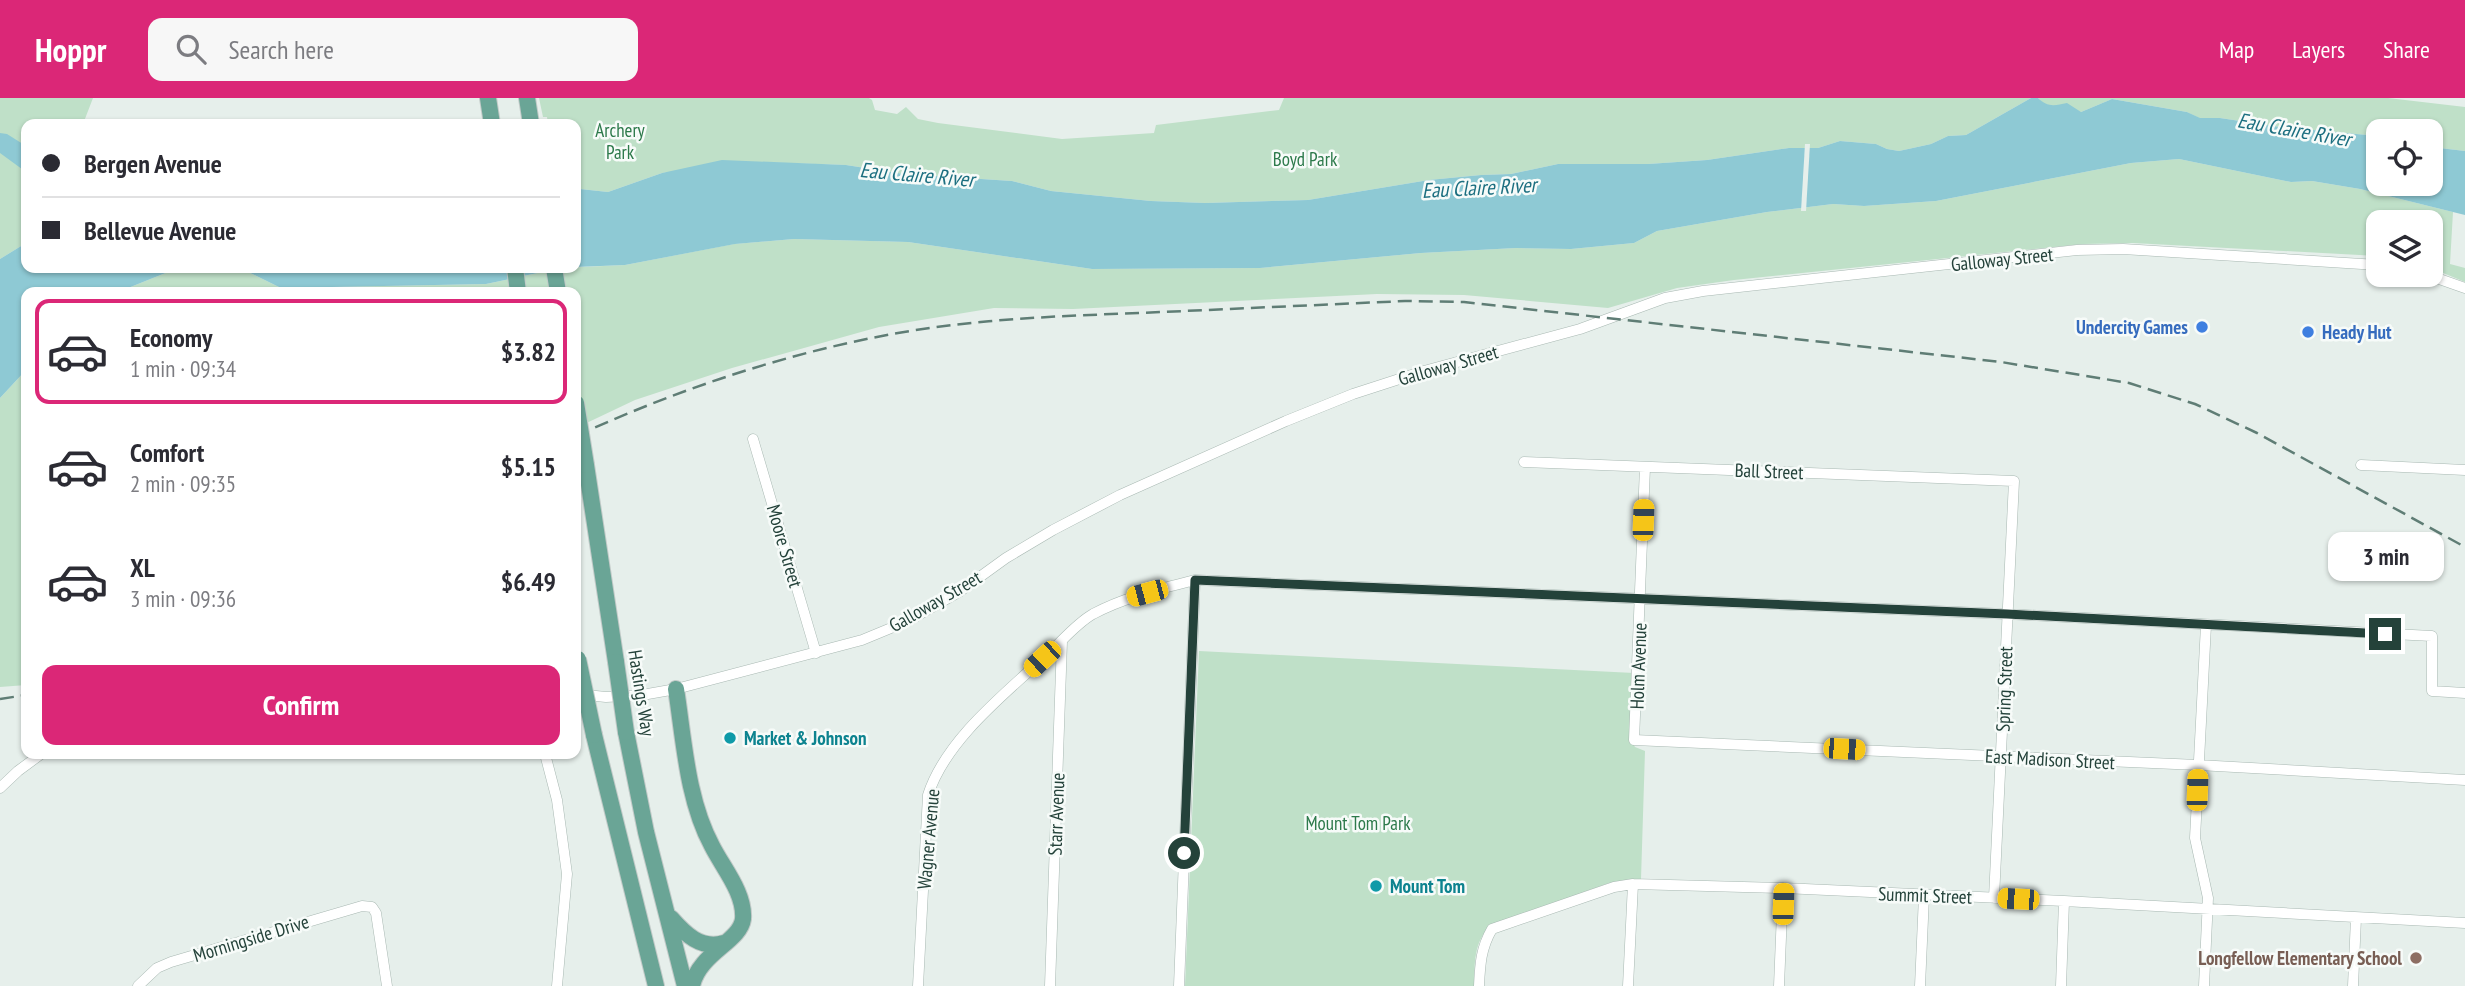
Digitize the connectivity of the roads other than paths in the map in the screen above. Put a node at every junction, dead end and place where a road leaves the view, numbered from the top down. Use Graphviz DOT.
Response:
graph roads {
  1 [pos="488,98"];
  2 [pos="527,98"];
  3 [pos="491,119"];
  4 [pos="530,119"];
  5 [pos="2366,264"];
  6 [pos="2443,280"];
  7 [pos="2465,288"];
  8 [pos="581,434"];
  9 [pos="753,439"];
  10 [pos="1524,462"];
  11 [pos="2361,465"];
  12 [pos="1645,467"];
  13 [pos="2465,470"];
  14 [pos="2014,481"];
  15 [pos="1195,580"];
  16 [pos="1640,600"];
  17 [pos="2007,614"];
  18 [pos="2206,625"];
  19 [pos="1062,641"];
  20 [pos="816,653"];
  21 [pos="581,672"];
  22 [pos="676,689"];
  23 [pos="2465,693"];
  24 [pos="581,694"];
  25 [pos="1634,740"];
  26 [pos="2001,757"];
  27 [pos="34,759"];
  28 [pos="546,759"];
  29 [pos="2198,765"];
  30 [pos="2465,780"];
  31 [pos="0,788"];
  32 [pos="1633,884"];
  33 [pos="1783,888"];
  34 [pos="1924,896"];
  35 [pos="1994,898"];
  36 [pos="2064,901"];
  37 [pos="2208,909"];
  38 [pos="667,913"];
  39 [pos="2356,918"];
  40 [pos="2465,923"];
  41 [pos="724,943"];
  42 [pos="138,986"];
  43 [pos="387,986"];
  44 [pos="557,986"];
  45 [pos="656,986"];
  46 [pos="685,986"];
  47 [pos="692,986"];
  48 [pos="918,986"];
  49 [pos="1050,986"];
  50 [pos="1179,986"];
  51 [pos="1479,986"];
  52 [pos="1628,986"];
  53 [pos="1779,986"];
  54 [pos="1920,986"];
  55 [pos="2061,986"];
  56 [pos="2204,986"];
  57 [pos="2353,986"];
  1 -- 3 [label="main road"];
  2 -- 4 [label="main road"];
  5 -- 20 [label="street, Galloway Street"];
  6 -- 7 [label="street"];
  8 -- 38 [label="main road, Hastings Way, bridge"];
  9 -- 20 [label="street, Moore Street"];
  10 -- 12 [label="street, Ball Street"];
  11 -- 13 [label="street"];
  12 -- 14 [label="street, Ball Street"];
  12 -- 16 [label="street, Holm Avenue"];
  14 -- 17 [label="street, Spring Street"];
  15 -- 16 [label="street, Wagner Avenue"];
  15 -- 19 [label="street, Wagner Avenue"];
  15 -- 50 [label="street"];
  16 -- 17 [label="street, Wagner Avenue"];
  16 -- 25 [label="street, Holm Avenue"];
  17 -- 18 [label="street, Wagner Avenue"];
  17 -- 26 [label="street, Spring Street"];
  18 -- 23 [label="street, Wagner Avenue"];
  18 -- 29 [label="street"];
  19 -- 48 [label="street, Wagner Avenue"];
  19 -- 49 [label="street, Starr Avenue"];
  20 -- 22 [label="street, Galloway Street"];
  21 -- 45 [label="main road, bridge"];
  22 -- 24 [label="street, Galloway Street"];
  22 -- 41 [label="main road"];
  25 -- 26 [label="street, East Madison Street"];
  26 -- 29 [label="street, East Madison Street"];
  26 -- 35 [label="street, Spring Street"];
  27 -- 31 [label="street"];
  28 -- 44 [label="street"];
  29 -- 30 [label="street, East Madison Street"];
  29 -- 37 [label="street"];
  32 -- 33 [label="street, Summit Street"];
  32 -- 51 [label="street, Summit Street"];
  32 -- 52 [label="street"];
  33 -- 34 [label="street, Summit Street"];
  33 -- 53 [label="street"];
  34 -- 35 [label="street, Summit Street"];
  34 -- 54 [label="street"];
  35 -- 36 [label="street, Summit Street"];
  36 -- 37 [label="street, Summit Street"];
  36 -- 55 [label="street"];
  37 -- 39 [label="street, Summit Street"];
  37 -- 56 [label="street"];
  38 -- 41 [label="main road"];
  38 -- 46 [label="main road, Hastings Way"];
  39 -- 40 [label="street, Summit Street"];
  39 -- 57 [label="street"];
  41 -- 47 [label="main road"];
  42 -- 43 [label="street, Morningside Drive"];
}
